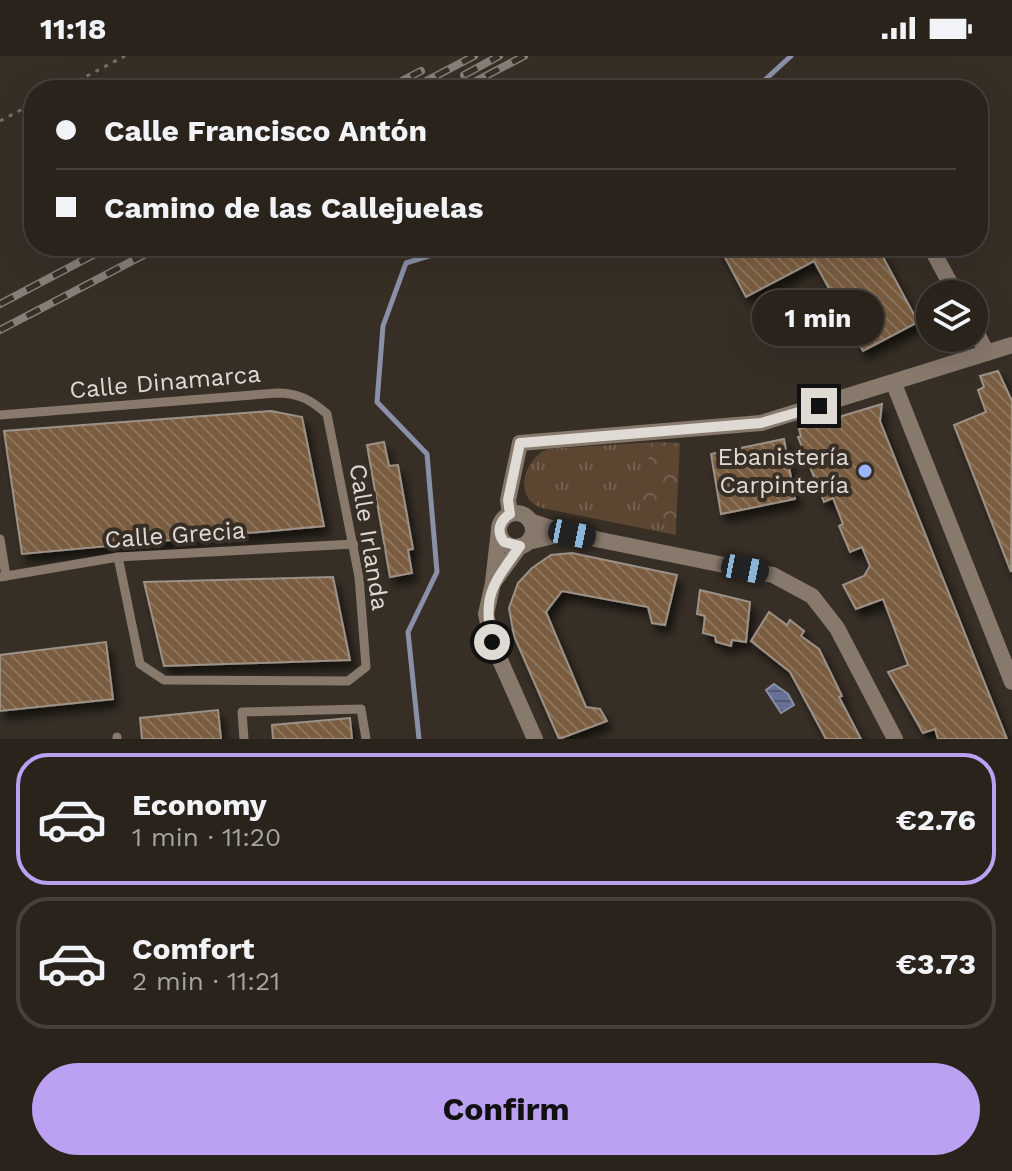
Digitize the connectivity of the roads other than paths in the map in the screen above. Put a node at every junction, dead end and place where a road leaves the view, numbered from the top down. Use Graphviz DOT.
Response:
graph roads {
  1 [pos="935,256"];
  2 [pos="948,280"];
  3 [pos="1012,345"];
  4 [pos="987,353"];
  5 [pos="894,384"];
  6 [pos="327,414"];
  7 [pos="0,415"];
  8 [pos="505,521"];
  9 [pos="530,521"];
  10 [pos="566,533"];
  11 [pos="0,539"];
  12 [pos="354,544"];
  13 [pos="524,544"];
  14 [pos="118,557"];
  15 [pos="3,576"];
  16 [pos="493,583"];
  17 [pos="1012,682"];
  18 [pos="244,739"];
  19 [pos="366,739"];
  20 [pos="535,739"];
  21 [pos="895,739"];
  1 -- 2 [label="street"];
  3 -- 4 [label="street"];
  4 -- 5 [label="street"];
  5 -- 8 [label="street"];
  5 -- 17 [label="street"];
  6 -- 7 [label="lane, Calle Dinamarca"];
  6 -- 12 [label="lane, Calle Irlanda"];
  8 -- 9 [label="street"];
  8 -- 13 [label="street"];
  8 -- 16 [label="street"];
  9 -- 10 [label="street"];
  9 -- 13 [label="street"];
  10 -- 13 [label="street"];
  10 -- 21 [label="street"];
  11 -- 15 [label="lane"];
  12 -- 14 [label="lane, Calle Grecia"];
  12 -- 14 [label="lane, Calle Irlanda"];
  13 -- 16 [label="street"];
  14 -- 15 [label="lane, Calle Grecia"];
  16 -- 20 [label="street"];
  18 -- 19 [label="lane"];
}
